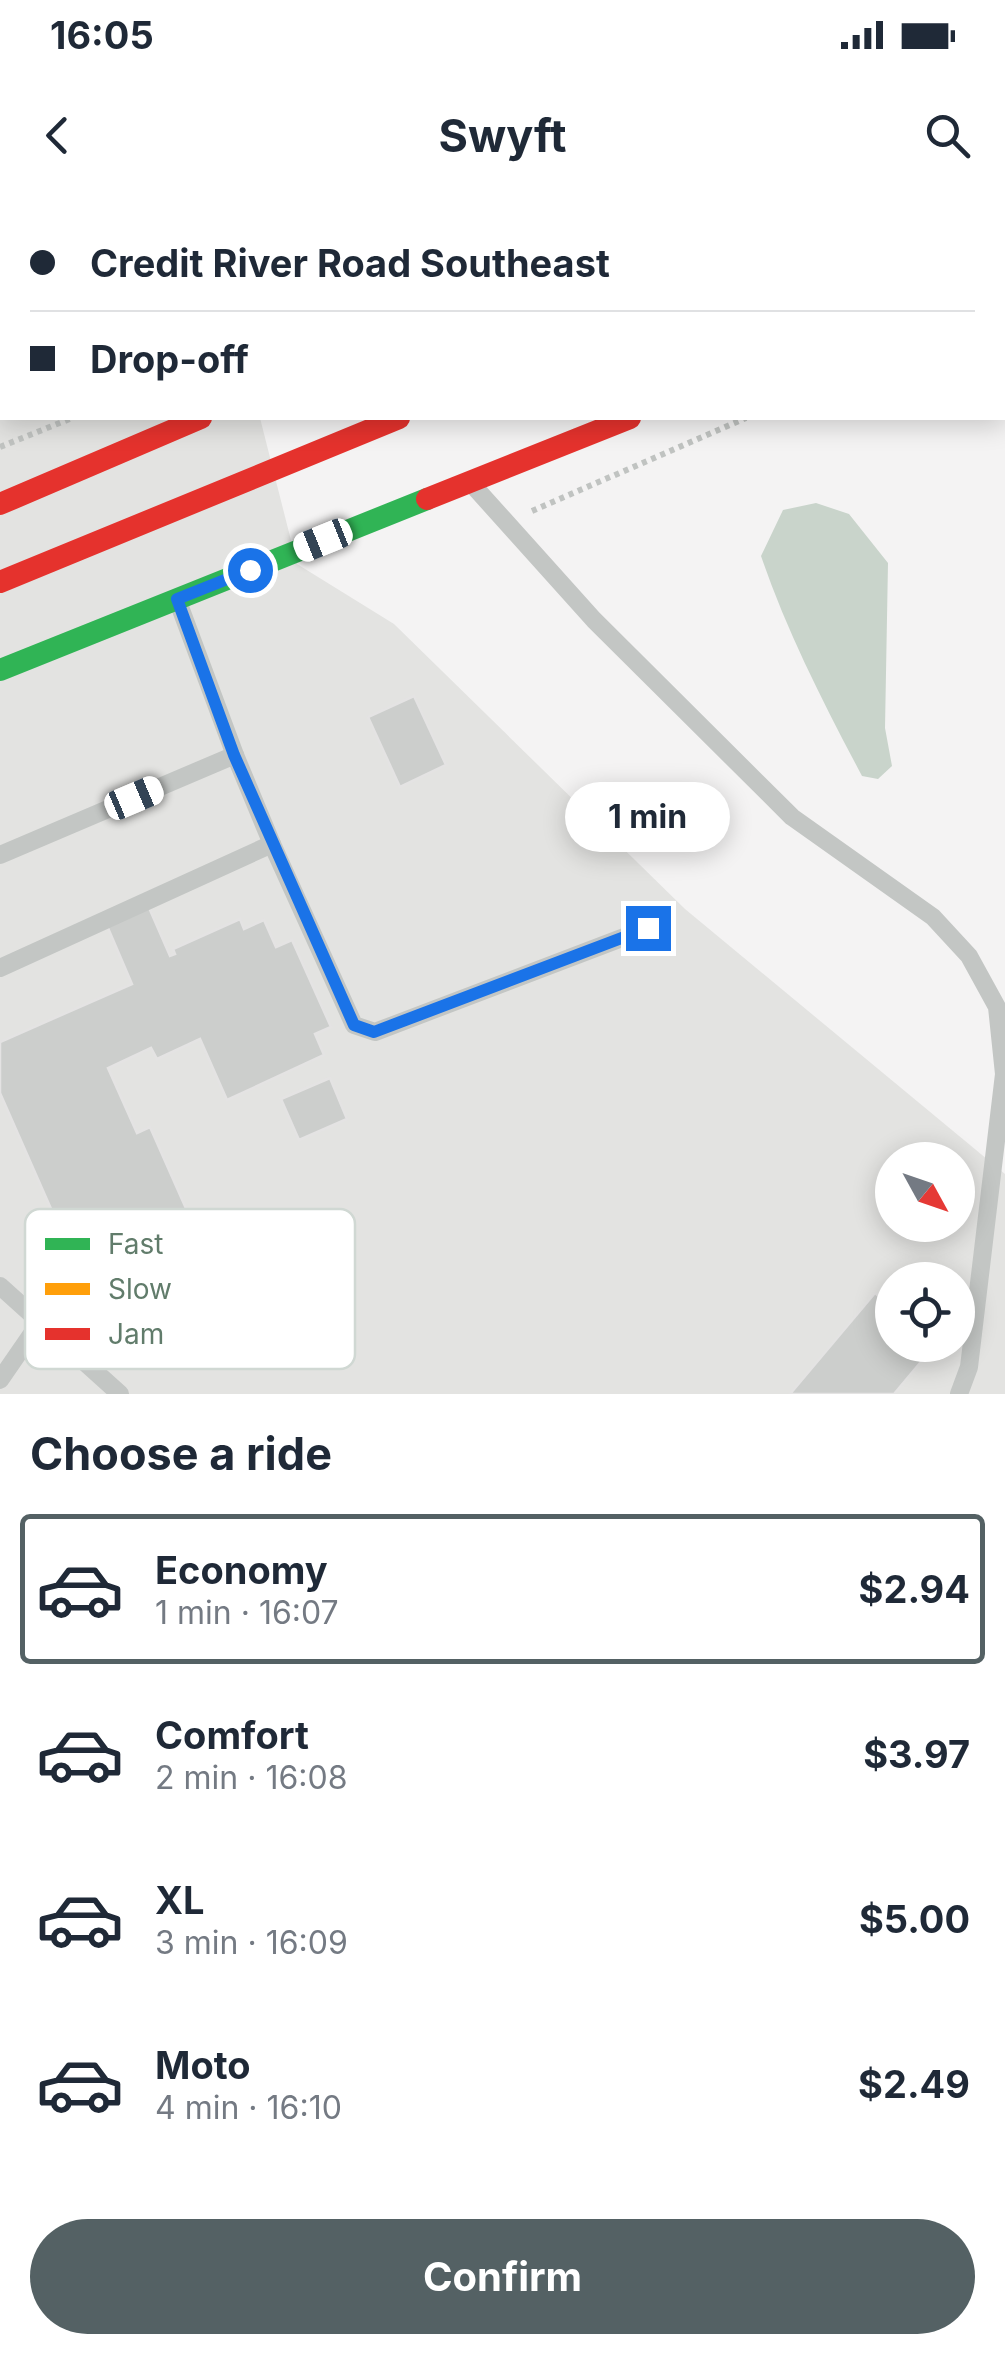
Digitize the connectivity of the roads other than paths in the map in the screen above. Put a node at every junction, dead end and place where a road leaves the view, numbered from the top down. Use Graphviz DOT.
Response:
graph roads {
  1 [pos="196,420"];
  2 [pos="387,420"];
  3 [pos="625,420"];
  4 [pos="357,425"];
  5 [pos="470,482"];
  6 [pos="0,504"];
  7 [pos="0,582"];
  8 [pos="177,599"];
  9 [pos="0,670"];
  10 [pos="234,755"];
  11 [pos="272,844"];
  12 [pos="0,855"];
  13 [pos="648,928"];
  14 [pos="0,968"];
  15 [pos="0,1286"];
  16 [pos="25,1308"];
  17 [pos="25,1344"];
  18 [pos="92,1369"];
  19 [pos="0,1380"];
  20 [pos="120,1394"];
  21 [pos="959,1394"];
  1 -- 6 [label="street"];
  2 -- 4 [label="street"];
  3 -- 5 [label="street"];
  4 -- 7 [label="street"];
  5 -- 8 [label="street"];
  5 -- 21 [label="lane"];
  8 -- 9 [label="street"];
  8 -- 10 [label="lane"];
  10 -- 11 [label="lane"];
  10 -- 12 [label="lane"];
  11 -- 13 [label="lane"];
  11 -- 14 [label="lane"];
  15 -- 16 [label="lane"];
  17 -- 19 [label="lane"];
  18 -- 20 [label="lane"];
}
